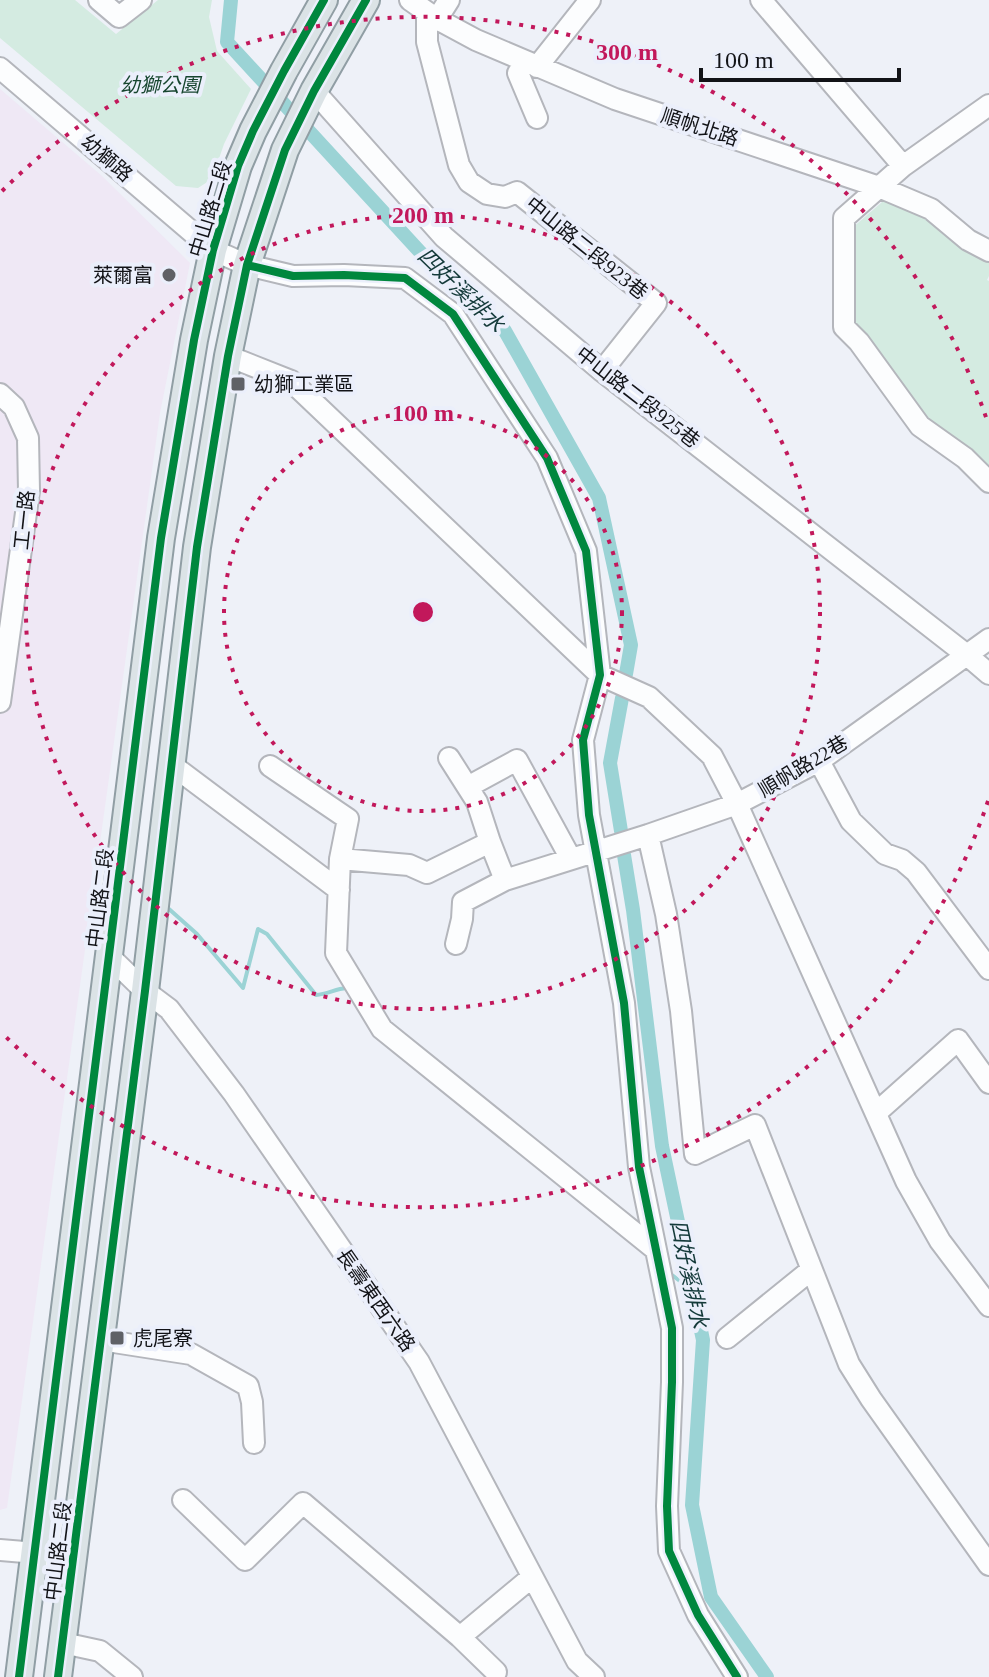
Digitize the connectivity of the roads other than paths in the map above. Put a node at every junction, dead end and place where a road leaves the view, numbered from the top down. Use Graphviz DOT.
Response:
graph roads {
  1 [pos="99,0"];
  2 [pos="141,0"];
  3 [pos="324,0"];
  4 [pos="366,0"];
  5 [pos="449,0"];
  6 [pos="590,0"];
  7 [pos="761,0"];
  8 [pos="424,10"];
  9 [pos="531,64"];
  10 [pos="0,68"];
  11 [pos="314,91"];
  12 [pos="989,105"];
  13 [pos="537,118"];
  14 [pos="903,166"];
  15 [pos="879,187"];
  16 [pos="213,250"];
  17 [pos="989,251"];
  18 [pos="247,265"];
  19 [pos="228,356"];
  20 [pos="602,371"];
  21 [pos="0,394"];
  22 [pos="989,482"];
  23 [pos="7,606"];
  24 [pos="989,639"];
  25 [pos="968,656"];
  26 [pos="989,674"];
  27 [pos="600,675"];
  28 [pos="0,702"];
  29 [pos="449,758"];
  30 [pos="819,761"];
  31 [pos="172,765"];
  32 [pos="270,766"];
  33 [pos="472,794"];
  34 [pos="737,804"];
  35 [pos="126,817"];
  36 [pos="165,822"];
  37 [pos="648,835"];
  38 [pos="490,842"];
  39 [pos="596,851"];
  40 [pos="340,859"];
  41 [pos="571,859"];
  42 [pos="505,880"];
  43 [pos="339,890"];
  44 [pos="456,944"];
  45 [pos="109,956"];
  46 [pos="989,969"];
  47 [pos="145,991"];
  48 [pos="989,1083"];
  49 [pos="876,1113"];
  50 [pos="656,1250"];
  51 [pos="811,1270"];
  52 [pos="989,1306"];
  53 [pos="727,1338"];
  54 [pos="101,1340"];
  55 [pos="52,1421"];
  56 [pos="90,1426"];
  57 [pos="254,1443"];
  58 [pos="183,1500"];
  59 [pos="0,1550"];
  60 [pos="36,1553"];
  61 [pos="989,1565"];
  62 [pos="72,1567"];
  63 [pos="532,1577"];
  64 [pos="460,1637"];
  65 [pos="63,1643"];
  66 [pos="496,1672"];
  67 [pos="19,1677"];
  68 [pos="58,1677"];
  69 [pos="132,1677"];
  70 [pos="594,1677"];
  71 [pos="737,1677"];
  1 -- 2 [label="street"];
  3 -- 16 [label="main road, 中山路二段"];
  4 -- 11 [label="main road"];
  5 -- 8 [label="street"];
  6 -- 9 [label="street"];
  7 -- 14 [label="street"];
  8 -- 9 [label="street, 順帆北路"];
  8 -- 20 [label="street, 中山路二段923巷"];
  9 -- 13 [label="street"];
  9 -- 15 [label="street, 順帆北路"];
  10 -- 16 [label="street, 幼獅路"];
  11 -- 18 [label="main road, 中山路二段"];
  11 -- 20 [label="street, 中山路二段925巷"];
  12 -- 14 [label="street"];
  14 -- 15 [label="street"];
  15 -- 17 [label="street, 順帆北路"];
  15 -- 22 [label="street"];
  16 -- 18 [label="street, 幼獅路"];
  16 -- 35 [label="main road, 中山路二段"];
  18 -- 19 [label="main road, 中山路二段"];
  18 -- 27 [label="street, 幼獅路"];
  19 -- 27 [label="street"];
  19 -- 31 [label="main road, 中山路二段"];
  20 -- 25 [label="street, 中山路二段925巷"];
  21 -- 23 [label="street, 工一路"];
  23 -- 28 [label="street, 工一路"];
  24 -- 25 [label="street, 順帆路22巷"];
  25 -- 26 [label="street, 中山路二段925巷"];
  25 -- 30 [label="street, 順帆路22巷"];
  27 -- 34 [label="street"];
  27 -- 39 [label="street"];
  29 -- 33 [label="street"];
  30 -- 34 [label="street, 順帆路22巷"];
  30 -- 46 [label="street"];
  31 -- 36 [label="main road, 中山路二段"];
  31 -- 43 [label="street"];
  32 -- 40 [label="street"];
  33 -- 38 [label="street"];
  33 -- 41 [label="street"];
  34 -- 37 [label="street, 順帆路22巷"];
  34 -- 49 [label="street"];
  35 -- 36 [label="main road"];
  35 -- 45 [label="main road, 中山路二段"];
  36 -- 47 [label="main road, 中山路二段"];
  37 -- 39 [label="street, 順帆路22巷"];
  37 -- 51 [label="street"];
  38 -- 40 [label="street"];
  38 -- 42 [label="street"];
  39 -- 41 [label="street, 順帆路22巷"];
  39 -- 50 [label="street"];
  40 -- 43 [label="street"];
  41 -- 42 [label="street, 順帆路22巷"];
  42 -- 44 [label="street, 順帆路22巷"];
  43 -- 50 [label="street"];
  45 -- 47 [label="street, 長壽東西六路"];
  45 -- 55 [label="main road, 中山路二段"];
  47 -- 54 [label="main road, 中山路二段"];
  47 -- 63 [label="street, 長壽東西六路"];
  48 -- 49 [label="street"];
  49 -- 52 [label="street"];
  50 -- 71 [label="street"];
  51 -- 53 [label="street"];
  51 -- 61 [label="street"];
  54 -- 56 [label="main road, 中山路二段"];
  54 -- 57 [label="street"];
  55 -- 56 [label="main road"];
  55 -- 60 [label="main road, 中山路二段"];
  56 -- 62 [label="main road, 中山路二段"];
  58 -- 64 [label="street"];
  59 -- 60 [label="street"];
  60 -- 62 [label="street"];
  60 -- 67 [label="main road, 中山路二段"];
  62 -- 65 [label="main road, 中山路二段"];
  63 -- 64 [label="street"];
  63 -- 70 [label="street, 長壽東西六路"];
  64 -- 66 [label="street"];
  65 -- 68 [label="main road, 中山路二段"];
  65 -- 69 [label="street"];
}
